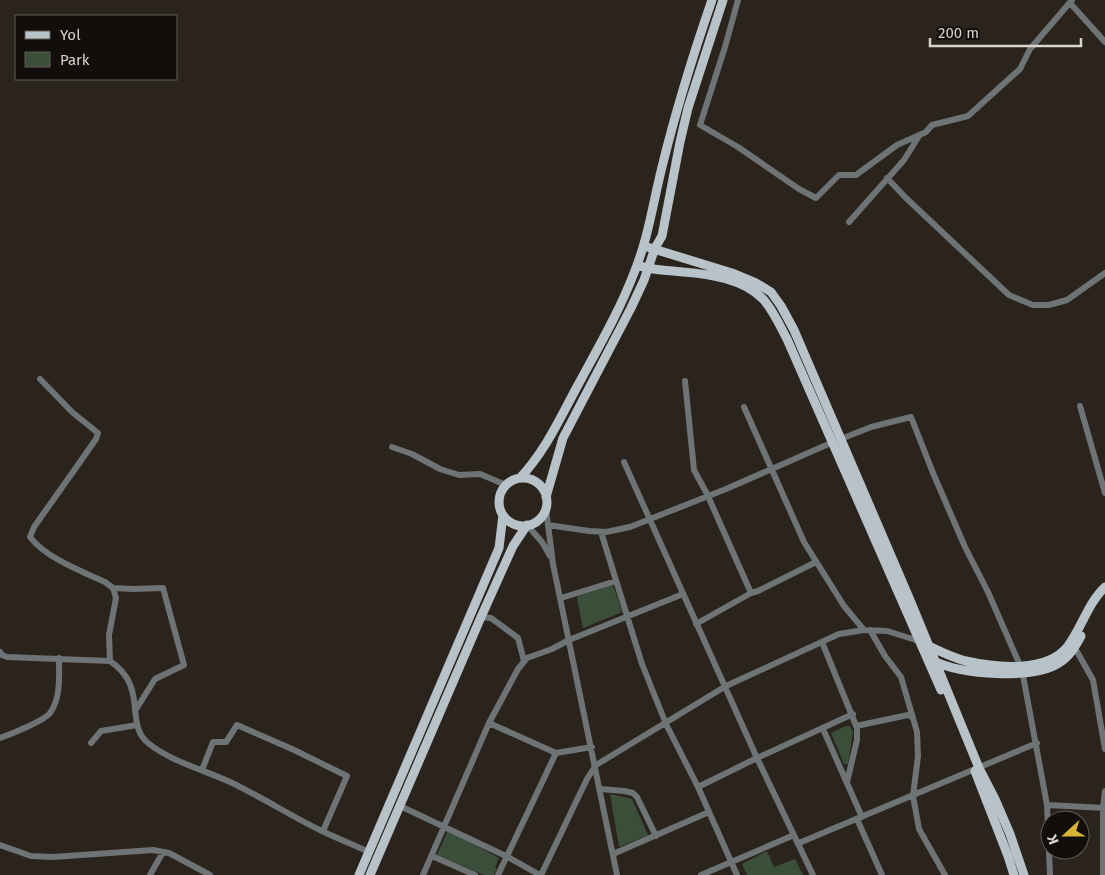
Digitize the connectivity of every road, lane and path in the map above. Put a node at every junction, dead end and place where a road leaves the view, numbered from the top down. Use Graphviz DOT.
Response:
graph roads {
  1 [pos="712,0"];
  2 [pos="723,0"];
  3 [pos="738,0"];
  4 [pos="1071,1"];
  5 [pos="1105,42"];
  6 [pos="919,134"];
  7 [pos="887,178"];
  8 [pos="848,222"];
  9 [pos="644,246"];
  10 [pos="655,248"];
  11 [pos="637,265"];
  12 [pos="648,269"];
  13 [pos="1105,273"];
  14 [pos="40,379"];
  15 [pos="685,381"];
  16 [pos="1080,406"];
  17 [pos="744,407"];
  18 [pos="840,439"];
  19 [pos="831,443"];
  20 [pos="392,447"];
  21 [pos="624,462"];
  22 [pos="770,469"];
  23 [pos="520,478"];
  24 [pos="1104,484"];
  25 [pos="506,485"];
  26 [pos="1105,493"];
  27 [pos="708,496"];
  28 [pos="546,497"];
  29 [pos="546,509"];
  30 [pos="503,515"];
  31 [pos="651,518"];
  32 [pos="527,525"];
  33 [pos="548,525"];
  34 [pos="600,532"];
  35 [pos="816,562"];
  36 [pos="553,564"];
  37 [pos="616,581"];
  38 [pos="1105,587"];
  39 [pos="113,588"];
  40 [pos="751,593"];
  41 [pos="683,594"];
  42 [pos="1105,595"];
  43 [pos="561,598"];
  44 [pos="481,616"];
  45 [pos="627,616"];
  46 [pos="696,624"];
  47 [pos="867,630"];
  48 [pos="569,640"];
  49 [pos="919,641"];
  50 [pos="822,642"];
  51 [pos="1075,648"];
  52 [pos="927,650"];
  53 [pos="0,652"];
  54 [pos="60,658"];
  55 [pos="110,661"];
  56 [pos="524,661"];
  57 [pos="936,662"];
  58 [pos="1021,670"];
  59 [pos="726,686"];
  60 [pos="136,711"];
  61 [pos="853,714"];
  62 [pos="913,718"];
  63 [pos="489,722"];
  64 [pos="666,724"];
  65 [pos="138,725"];
  66 [pos="856,726"];
  67 [pos="823,729"];
  68 [pos="0,738"];
  69 [pos="91,743"];
  70 [pos="1037,743"];
  71 [pos="592,747"];
  72 [pos="1105,749"];
  73 [pos="556,754"];
  74 [pos="758,758"];
  75 [pos="596,765"];
  76 [pos="977,769"];
  77 [pos="202,770"];
  78 [pos="847,782"];
  79 [pos="698,787"];
  80 [pos="600,789"];
  81 [pos="1105,791"];
  82 [pos="913,796"];
  83 [pos="1047,805"];
  84 [pos="400,806"];
  85 [pos="1104,808"];
  86 [pos="710,812"];
  87 [pos="860,818"];
  88 [pos="444,825"];
  89 [pos="323,831"];
  90 [pos="794,835"];
  91 [pos="656,836"];
  92 [pos="799,843"];
  93 [pos="0,845"];
  94 [pos="164,852"];
  95 [pos="369,852"];
  96 [pos="613,854"];
  97 [pos="432,856"];
  98 [pos="508,856"];
  99 [pos="732,862"];
  100 [pos="150,875"];
  101 [pos="210,875"];
  102 [pos="359,875"];
  103 [pos="370,875"];
  104 [pos="423,875"];
  105 [pos="475,875"];
  106 [pos="498,875"];
  107 [pos="540,875"];
  108 [pos="617,875"];
  109 [pos="701,875"];
  110 [pos="738,875"];
  111 [pos="813,875"];
  112 [pos="882,875"];
  113 [pos="945,875"];
  114 [pos="1014,875"];
  115 [pos="1024,875"];
  116 [pos="1050,875"];
  117 [pos="1103,875"];
  1 -- 9 [label="main road"];
  2 -- 10 [label="main road"];
  3 -- 6 [label="street"];
  4 -- 5 [label="street"];
  4 -- 6 [label="street"];
  6 -- 7 [label="street"];
  7 -- 8 [label="street"];
  7 -- 13 [label="street"];
  9 -- 10 [label="main road"];
  9 -- 11 [label="main road"];
  10 -- 12 [label="main road"];
  10 -- 18 [label="main road"];
  11 -- 12 [label="main road"];
  11 -- 23 [label="main road"];
  12 -- 19 [label="main road"];
  12 -- 28 [label="main road"];
  14 -- 39 [label="street"];
  15 -- 27 [label="street"];
  16 -- 24 [label="street"];
  17 -- 22 [label="street"];
  18 -- 19 [label="street"];
  18 -- 52 [label="main road"];
  18 -- 58 [label="street"];
  19 -- 22 [label="street"];
  19 -- 49 [label="main road"];
  20 -- 25 [label="street"];
  21 -- 31 [label="street"];
  22 -- 27 [label="street"];
  22 -- 35 [label="street"];
  23 -- 25 [label="main road"];
  23 -- 28 [label="main road"];
  24 -- 26 [label="street"];
  25 -- 30 [label="main road"];
  27 -- 31 [label="street"];
  27 -- 40 [label="street"];
  28 -- 29 [label="main road"];
  29 -- 32 [label="main road"];
  29 -- 33 [label="street"];
  30 -- 32 [label="main road"];
  30 -- 95 [label="main road"];
  31 -- 34 [label="street"];
  31 -- 41 [label="street"];
  32 -- 36 [label="street"];
  32 -- 44 [label="main road"];
  33 -- 34 [label="street"];
  33 -- 36 [label="street"];
  34 -- 37 [label="street"];
  35 -- 40 [label="street"];
  35 -- 47 [label="street"];
  36 -- 43 [label="street"];
  37 -- 43 [label="street"];
  37 -- 45 [label="street"];
  38 -- 58 [label="main road"];
  39 -- 55 [label="street"];
  39 -- 60 [label="street"];
  40 -- 46 [label="street"];
  41 -- 45 [label="street"];
  41 -- 46 [label="street"];
  42 -- 51 [label="main road"];
  43 -- 48 [label="street"];
  44 -- 56 [label="street"];
  44 -- 84 [label="main road"];
  45 -- 48 [label="street"];
  45 -- 64 [label="street"];
  46 -- 59 [label="street"];
  47 -- 49 [label="street"];
  47 -- 50 [label="street"];
  47 -- 62 [label="street"];
  48 -- 56 [label="street"];
  48 -- 71 [label="street"];
  49 -- 52 [label="main road"];
  50 -- 59 [label="street"];
  50 -- 61 [label="street"];
  51 -- 58 [label="main road"];
  51 -- 72 [label="street"];
  52 -- 57 [label="main road"];
  52 -- 58 [label="main road"];
  52 -- 76 [label="main road"];
  53 -- 54 [label="street"];
  54 -- 55 [label="street"];
  54 -- 68 [label="street"];
  55 -- 60 [label="street"];
  56 -- 63 [label="street"];
  57 -- 58 [label="main road"];
  57 -- 76 [label="main road"];
  58 -- 70 [label="street"];
  59 -- 64 [label="street"];
  59 -- 74 [label="street"];
  60 -- 65 [label="street"];
  61 -- 66 [label="street"];
  61 -- 67 [label="street"];
  62 -- 66 [label="street"];
  62 -- 82 [label="street"];
  63 -- 73 [label="street"];
  63 -- 88 [label="street"];
  64 -- 75 [label="street"];
  64 -- 79 [label="street"];
  65 -- 69 [label="street"];
  65 -- 77 [label="street"];
  66 -- 78 [label="street"];
  67 -- 74 [label="street"];
  67 -- 78 [label="street"];
  70 -- 76 [label="street"];
  70 -- 83 [label="street"];
  71 -- 73 [label="street"];
  71 -- 75 [label="street"];
  73 -- 98 [label="street"];
  74 -- 79 [label="street"];
  74 -- 90 [label="street"];
  75 -- 80 [label="street"];
  75 -- 107 [label="street"];
  76 -- 82 [label="street"];
  76 -- 114 [label="main road"];
  76 -- 115 [label="main road"];
  77 -- 89 [label="street"];
  77 -- 89 [label="street"];
  78 -- 87 [label="street"];
  79 -- 86 [label="street"];
  80 -- 91 [label="street"];
  80 -- 96 [label="street"];
  81 -- 85 [label="street"];
  82 -- 87 [label="street"];
  82 -- 113 [label="street"];
  83 -- 85 [label="street"];
  83 -- 116 [label="street"];
  84 -- 88 [label="street"];
  84 -- 103 [label="main road"];
  85 -- 117 [label="street"];
  86 -- 91 [label="street"];
  86 -- 99 [label="street"];
  87 -- 92 [label="street"];
  87 -- 112 [label="street"];
  88 -- 97 [label="street"];
  88 -- 98 [label="street"];
  89 -- 95 [label="street"];
  90 -- 92 [label="street"];
  90 -- 99 [label="street"];
  91 -- 96 [label="street"];
  92 -- 111 [label="street"];
  93 -- 94 [label="street"];
  94 -- 100 [label="street"];
  94 -- 101 [label="street"];
  95 -- 102 [label="main road"];
  96 -- 108 [label="street"];
  97 -- 104 [label="street"];
  97 -- 105 [label="street"];
  98 -- 106 [label="street"];
  98 -- 107 [label="street"];
  99 -- 109 [label="street"];
  99 -- 110 [label="street"];
}
